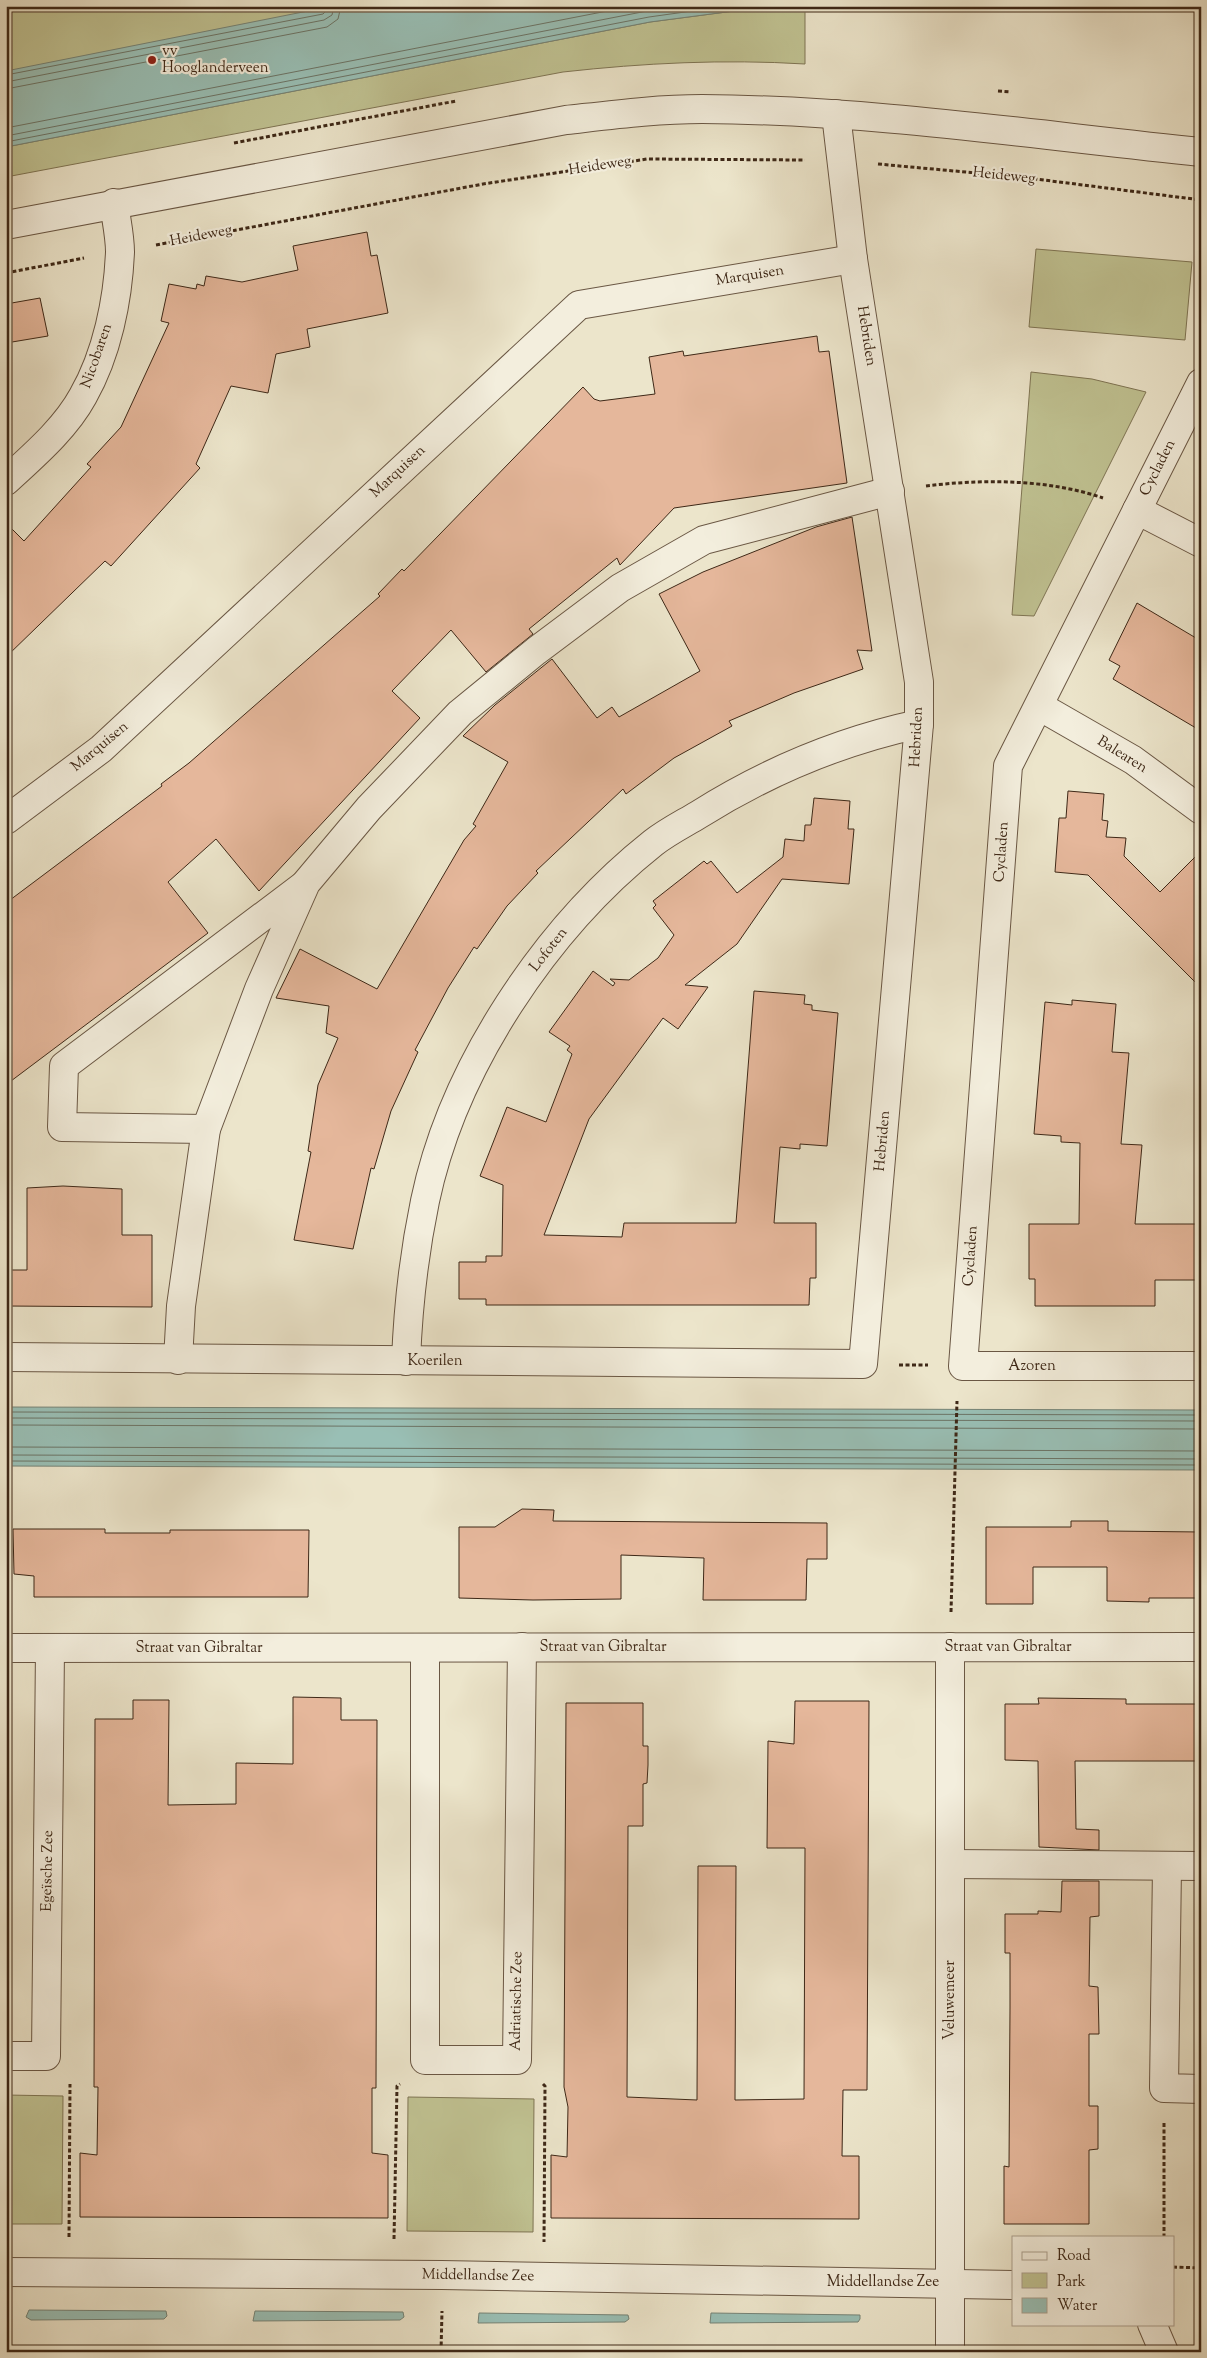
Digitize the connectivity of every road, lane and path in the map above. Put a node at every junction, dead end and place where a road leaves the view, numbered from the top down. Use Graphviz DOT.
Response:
graph roads {
  1 [pos="836,114"];
  2 [pos="1201,152"];
  3 [pos="842,160"];
  4 [pos="1201,200"];
  5 [pos="114,203"];
  6 [pos="6,225"];
  7 [pos="120,252"];
  8 [pos="853,259"];
  9 [pos="6,273"];
  10 [pos="1201,383"];
  11 [pos="6,481"];
  12 [pos="890,491"];
  13 [pos="1137,510"];
  14 [pos="1201,543"];
  15 [pos="1039,706"];
  16 [pos="919,724"];
  17 [pos="1201,810"];
  18 [pos="6,820"];
  19 [pos="306,883"];
  20 [pos="206,1129"];
  21 [pos="6,1357"];
  22 [pos="178,1360"];
  23 [pos="406,1361"];
  24 [pos="863,1364"];
  25 [pos="963,1366"];
  26 [pos="1201,1366"];
  27 [pos="957,1395"];
  28 [pos="522,1647"];
  29 [pos="950,1647"];
  30 [pos="1201,1647"];
  31 [pos="6,1648"];
  32 [pos="50,1648"];
  33 [pos="425,1648"];
  34 [pos="950,1864"];
  35 [pos="1167,1866"];
  36 [pos="1201,1866"];
  37 [pos="6,2056"];
  38 [pos="46,2056"];
  39 [pos="425,2060"];
  40 [pos="516,2060"];
  41 [pos="1164,2088"];
  42 [pos="1201,2088"];
  43 [pos="1164,2236"];
  44 [pos="1174,2268"];
  45 [pos="1201,2268"];
  46 [pos="6,2272"];
  47 [pos="69,2273"];
  48 [pos="393,2275"];
  49 [pos="543,2277"];
  50 [pos="950,2283"];
  51 [pos="1012,2285"];
  52 [pos="1153,2326"];
  53 [pos="950,2352"];
  54 [pos="1164,2352"];
  1 -- 2 [label="street"];
  1 -- 3 [label="street, Hebriden"];
  1 -- 5 [label="street"];
  3 -- 4 [label="path, Heideweg"];
  3 -- 7 [label="path, Heideweg"];
  3 -- 8 [label="street, Hebriden"];
  5 -- 6 [label="street"];
  5 -- 7 [label="street, Nicobaren"];
  7 -- 9 [label="path, Heideweg"];
  7 -- 11 [label="street, Nicobaren"];
  8 -- 12 [label="street, Hebriden"];
  8 -- 18 [label="street, Marquisen"];
  10 -- 13 [label="street, Cycladen"];
  12 -- 13 [label="path"];
  12 -- 16 [label="street, Hebriden"];
  12 -- 19 [label="street"];
  13 -- 14 [label="street"];
  13 -- 15 [label="street, Cycladen"];
  15 -- 17 [label="street, Balearen"];
  15 -- 25 [label="street, Cycladen"];
  16 -- 23 [label="street, Lofoten"];
  16 -- 24 [label="street, Hebriden"];
  19 -- 20 [label="street"];
  19 -- 20 [label="street"];
  20 -- 22 [label="street"];
  21 -- 22 [label="street, Koerilen"];
  22 -- 23 [label="street, Koerilen"];
  23 -- 24 [label="street, Koerilen"];
  24 -- 25 [label="path"];
  25 -- 26 [label="street, Azoren"];
  27 -- 29 [label="path"];
  28 -- 29 [label="street, Straat van Gibraltar"];
  28 -- 33 [label="street, Straat van Gibraltar"];
  28 -- 40 [label="street, Adriatische Zee"];
  29 -- 30 [label="street, Straat van Gibraltar"];
  29 -- 34 [label="street, Veluwemeer"];
  31 -- 32 [label="street, Straat van Gibraltar"];
  32 -- 33 [label="street, Straat van Gibraltar"];
  32 -- 38 [label="street, Egeïsche Zee"];
  33 -- 39 [label="street"];
  34 -- 35 [label="street"];
  34 -- 50 [label="street, Veluwemeer"];
  35 -- 36 [label="street"];
  35 -- 41 [label="street"];
  37 -- 38 [label="street"];
  38 -- 47 [label="path"];
  39 -- 40 [label="street, Adriatische Zee"];
  39 -- 48 [label="path"];
  40 -- 49 [label="path"];
  41 -- 42 [label="street"];
  41 -- 43 [label="path"];
  44 -- 45 [label="path"];
  46 -- 47 [label="street, Middellandse Zee"];
  47 -- 48 [label="street, Middellandse Zee"];
  48 -- 49 [label="street, Middellandse Zee"];
  49 -- 50 [label="street, Middellandse Zee"];
  50 -- 51 [label="street, Middellandse Zee"];
  50 -- 53 [label="street, Veluwemeer"];
  52 -- 54 [label="street"];
}
